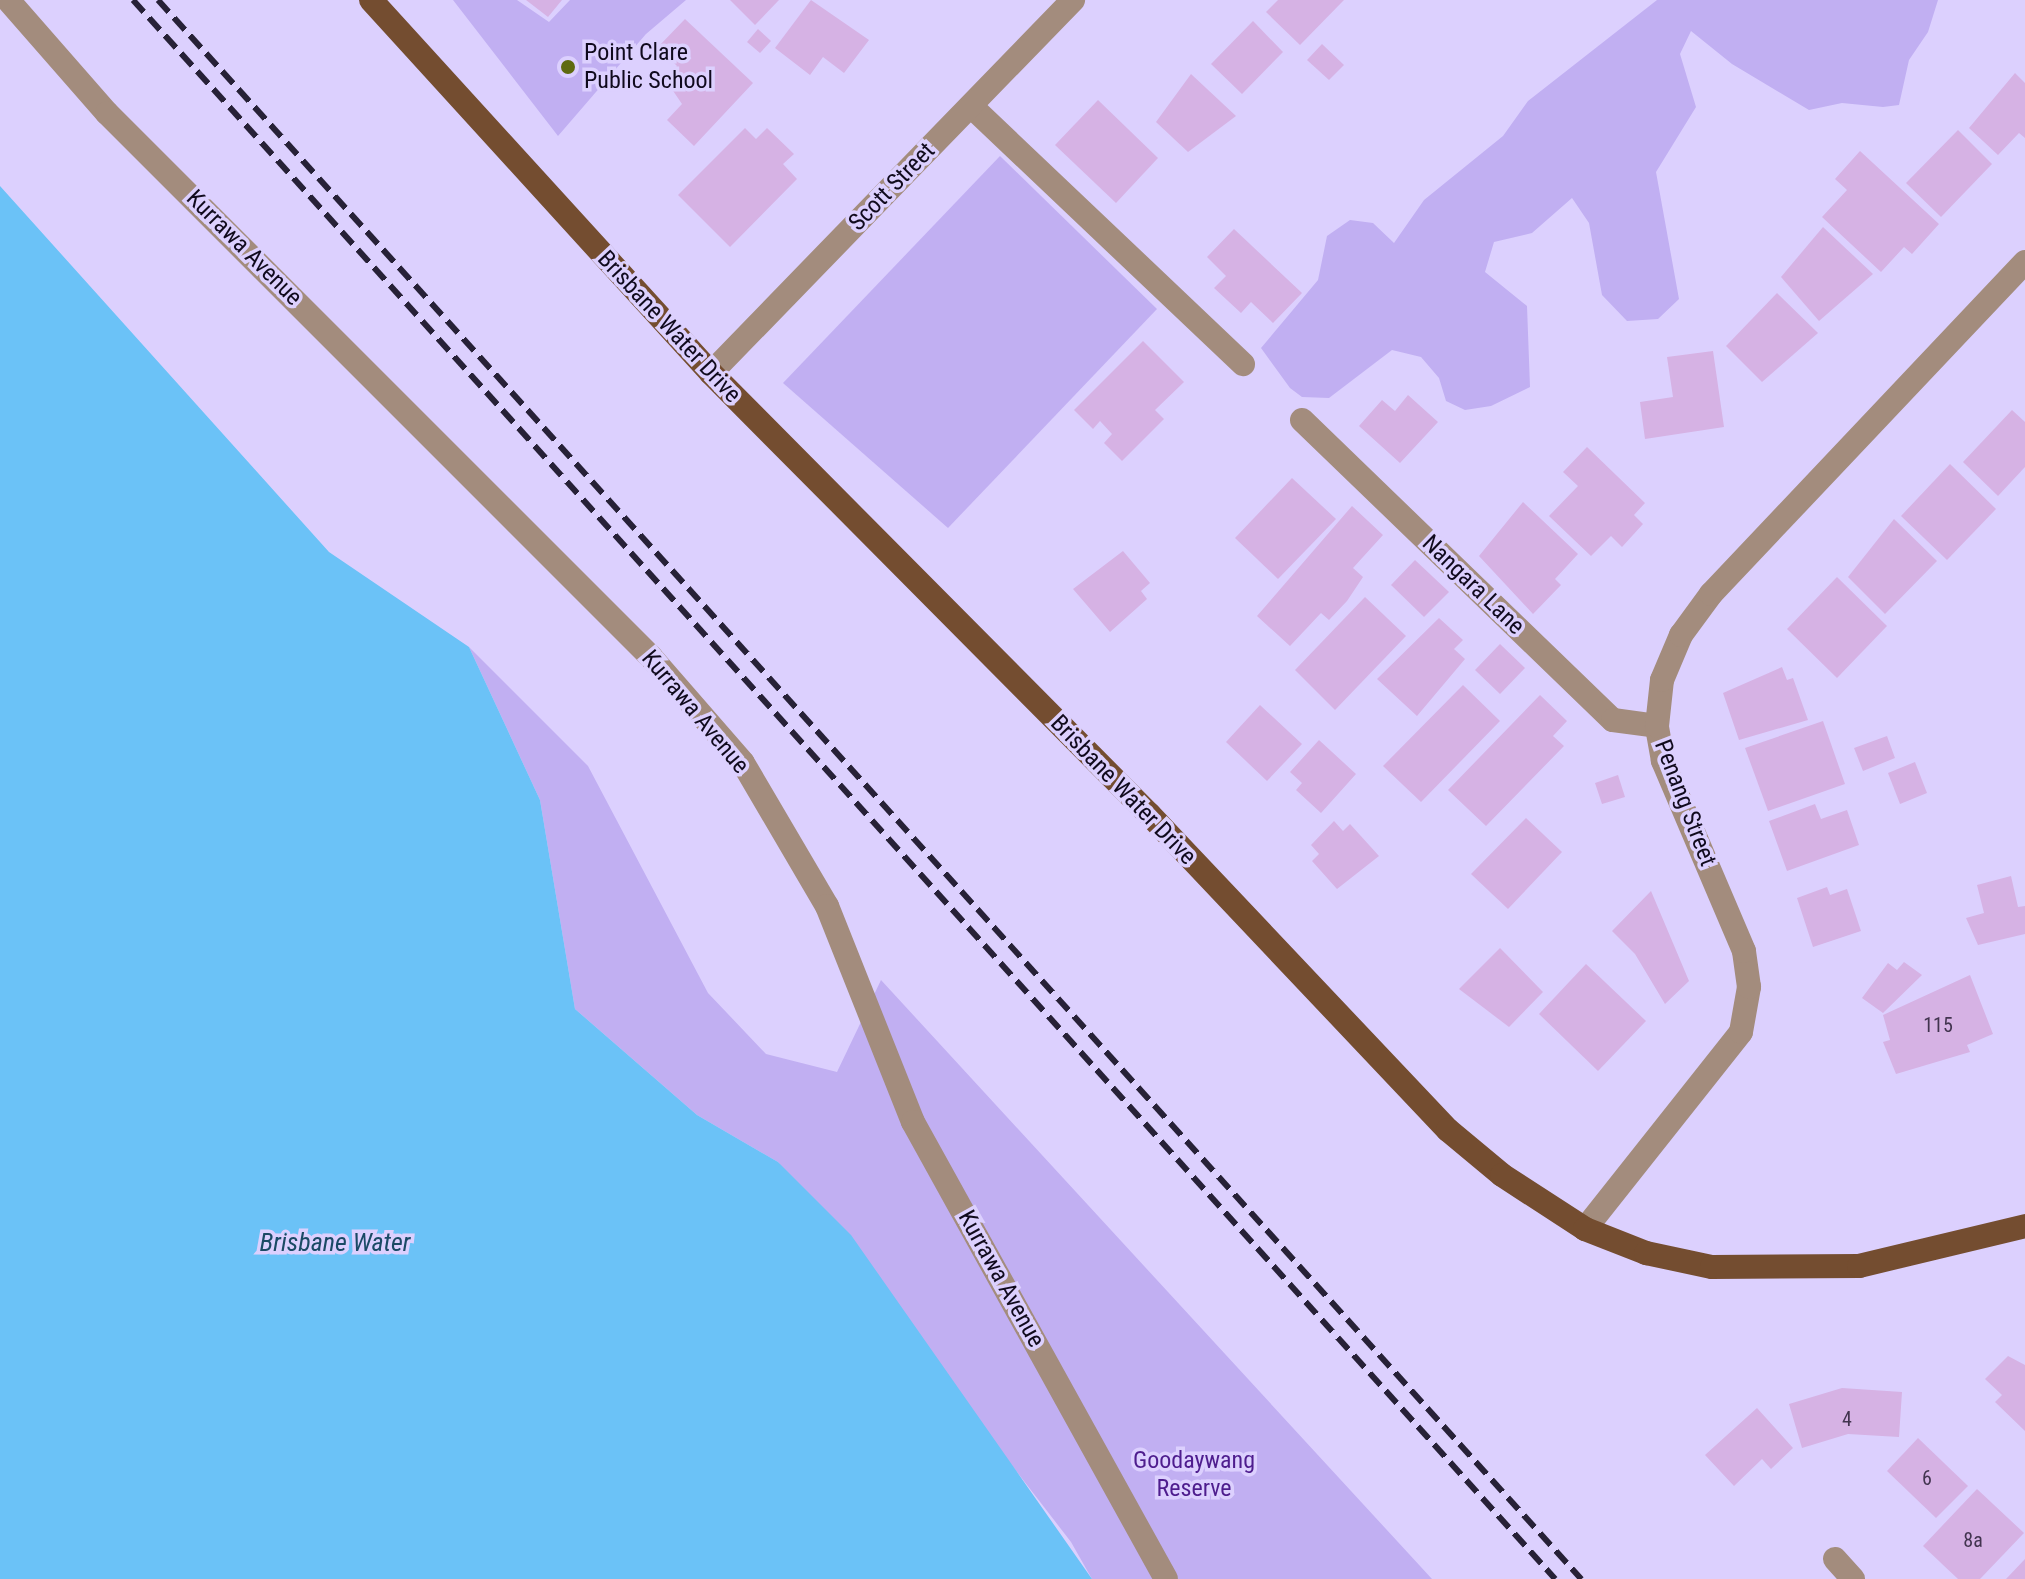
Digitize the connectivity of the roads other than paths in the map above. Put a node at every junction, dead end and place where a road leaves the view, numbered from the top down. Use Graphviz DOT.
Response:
graph roads {
  1 [pos="8,0"];
  2 [pos="371,0"];
  3 [pos="1073,0"];
  4 [pos="971,106"];
  5 [pos="2025,262"];
  6 [pos="1243,364"];
  7 [pos="711,373"];
  8 [pos="1302,420"];
  9 [pos="1657,726"];
  10 [pos="2025,1226"];
  11 [pos="1585,1229"];
  12 [pos="1835,1559"];
  13 [pos="1166,1579"];
  14 [pos="1853,1579"];
  1 -- 13 [label="street, Kurrawa Avenue"];
  2 -- 7 [label="main road, Brisbane Water Drive"];
  3 -- 4 [label="street, Scott Street"];
  4 -- 6 [label="street"];
  4 -- 7 [label="street, Scott Street"];
  5 -- 9 [label="street, Penang Street"];
  7 -- 11 [label="main road, Brisbane Water Drive"];
  8 -- 9 [label="street, Nangara Lane"];
  9 -- 11 [label="street, Penang Street"];
  10 -- 11 [label="main road, Brisbane Water Drive"];
  12 -- 14 [label="street"];
}
